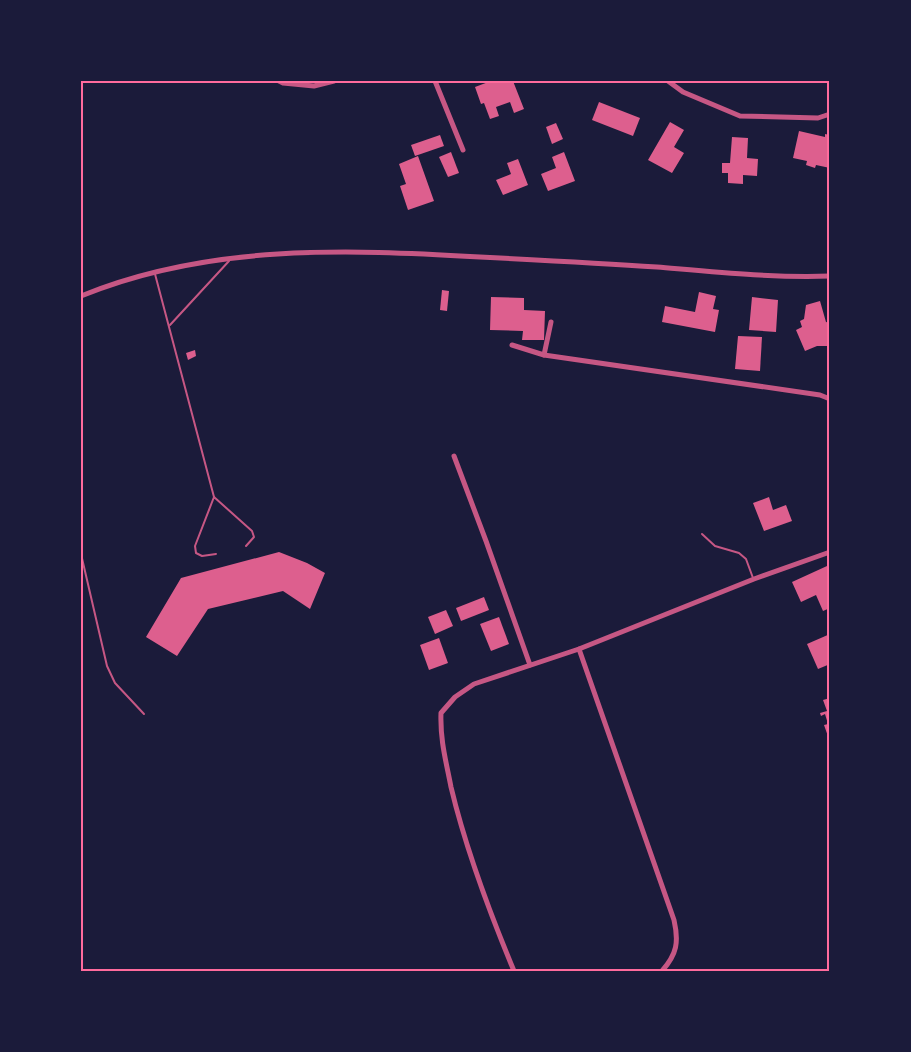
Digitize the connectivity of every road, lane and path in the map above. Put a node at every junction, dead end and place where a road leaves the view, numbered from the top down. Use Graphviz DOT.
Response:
graph roads {
  1 [pos="279,81"];
  2 [pos="334,81"];
  3 [pos="435,81"];
  4 [pos="668,81"];
  5 [pos="830,114"];
  6 [pos="463,150"];
  7 [pos="233,257"];
  8 [pos="154,271"];
  9 [pos="830,276"];
  10 [pos="81,296"];
  11 [pos="551,322"];
  12 [pos="169,327"];
  13 [pos="512,345"];
  14 [pos="544,355"];
  15 [pos="830,399"];
  16 [pos="454,456"];
  17 [pos="214,497"];
  18 [pos="702,534"];
  19 [pos="246,546"];
  20 [pos="830,552"];
  21 [pos="81,554"];
  22 [pos="216,554"];
  23 [pos="754,579"];
  24 [pos="579,649"];
  25 [pos="530,665"];
  26 [pos="144,714"];
  27 [pos="514,971"];
  28 [pos="662,971"];
  1 -- 2 [label="street"];
  3 -- 6 [label="street"];
  4 -- 5 [label="street"];
  7 -- 8 [label="street"];
  7 -- 9 [label="street"];
  7 -- 12 [label="lane"];
  8 -- 10 [label="street"];
  8 -- 12 [label="lane"];
  11 -- 14 [label="street"];
  12 -- 17 [label="lane"];
  13 -- 14 [label="street"];
  14 -- 15 [label="street"];
  16 -- 25 [label="street"];
  17 -- 19 [label="lane"];
  17 -- 22 [label="lane"];
  18 -- 23 [label="lane"];
  20 -- 23 [label="street"];
  21 -- 26 [label="lane"];
  23 -- 24 [label="street"];
  24 -- 25 [label="street"];
  24 -- 28 [label="street"];
  25 -- 27 [label="street"];
}
